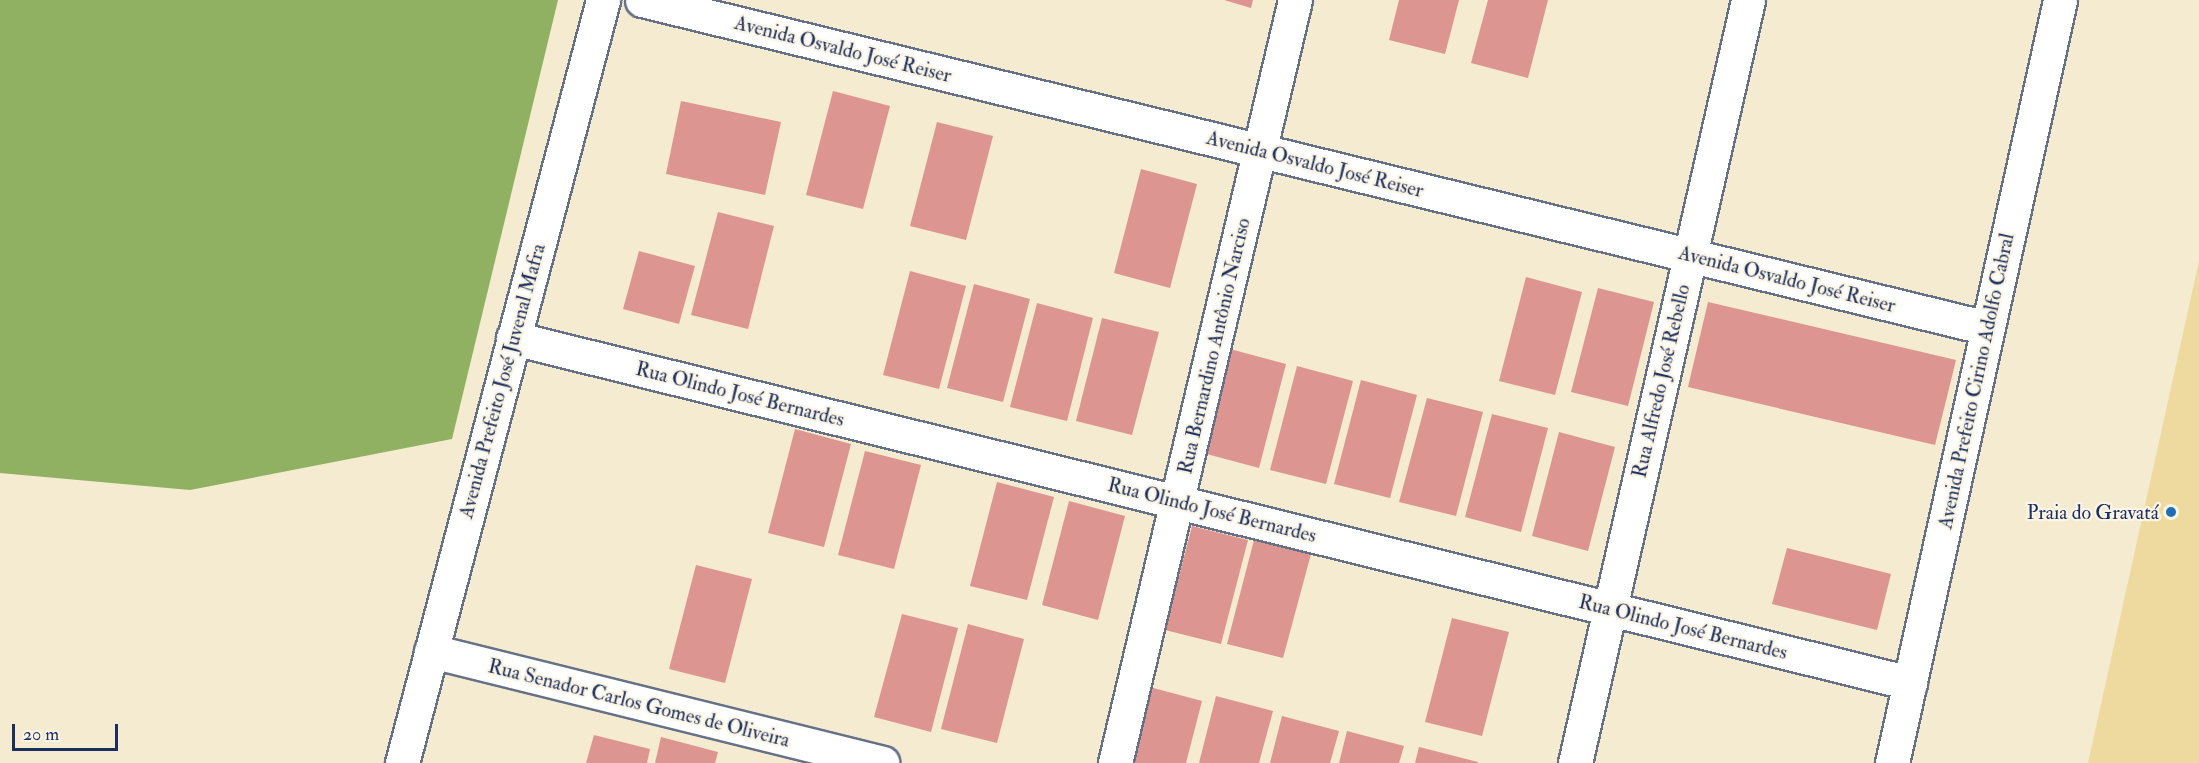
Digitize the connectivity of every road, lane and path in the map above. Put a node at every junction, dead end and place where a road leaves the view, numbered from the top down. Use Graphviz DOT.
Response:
graph roads {
  1 [pos="603,0"];
  2 [pos="642,0"];
  3 [pos="1295,0"];
  4 [pos="1748,0"];
  5 [pos="2060,0"];
  6 [pos="1260,151"];
  7 [pos="1690,256"];
  8 [pos="1988,328"];
  9 [pos="513,338"];
  10 [pos="1177,502"];
  11 [pos="1610,609"];
  12 [pos="431,651"];
  13 [pos="1910,683"];
  14 [pos="402,763"];
  15 [pos="882,763"];
  16 [pos="1115,763"];
  17 [pos="1575,763"];
  18 [pos="1892,763"];
  1 -- 9 [label="street, Avenida Prefeito José Juvenal Mafra"];
  2 -- 6 [label="street, Avenida Osvaldo José Reiser"];
  3 -- 6 [label="street, Rua Bernardino Antônio Narciso"];
  4 -- 7 [label="street, Rua Alfredo José Rebello"];
  5 -- 8 [label="street, Avenida Prefeito Cirino Adolfo Cabral"];
  6 -- 7 [label="street, Avenida Osvaldo José Reiser"];
  6 -- 10 [label="street, Rua Bernardino Antônio Narciso"];
  7 -- 8 [label="street, Avenida Osvaldo José Reiser"];
  7 -- 11 [label="street, Rua Alfredo José Rebello"];
  8 -- 13 [label="street, Avenida Prefeito Cirino Adolfo Cabral"];
  9 -- 10 [label="street, Rua Olindo José Bernardes"];
  9 -- 12 [label="street, Avenida Prefeito José Juvenal Mafra"];
  10 -- 11 [label="street, Rua Olindo José Bernardes"];
  10 -- 16 [label="street, Rua Bernardino Antônio Narciso"];
  11 -- 13 [label="street, Rua Olindo José Bernardes"];
  11 -- 17 [label="street, Rua Alfredo José Rebello"];
  12 -- 14 [label="street, Avenida Prefeito José Juvenal Mafra"];
  12 -- 15 [label="street, Rua Senador Carlos Gomes de Oliveira"];
  13 -- 18 [label="street, Avenida Prefeito Cirino Adolfo Cabral"];
}
